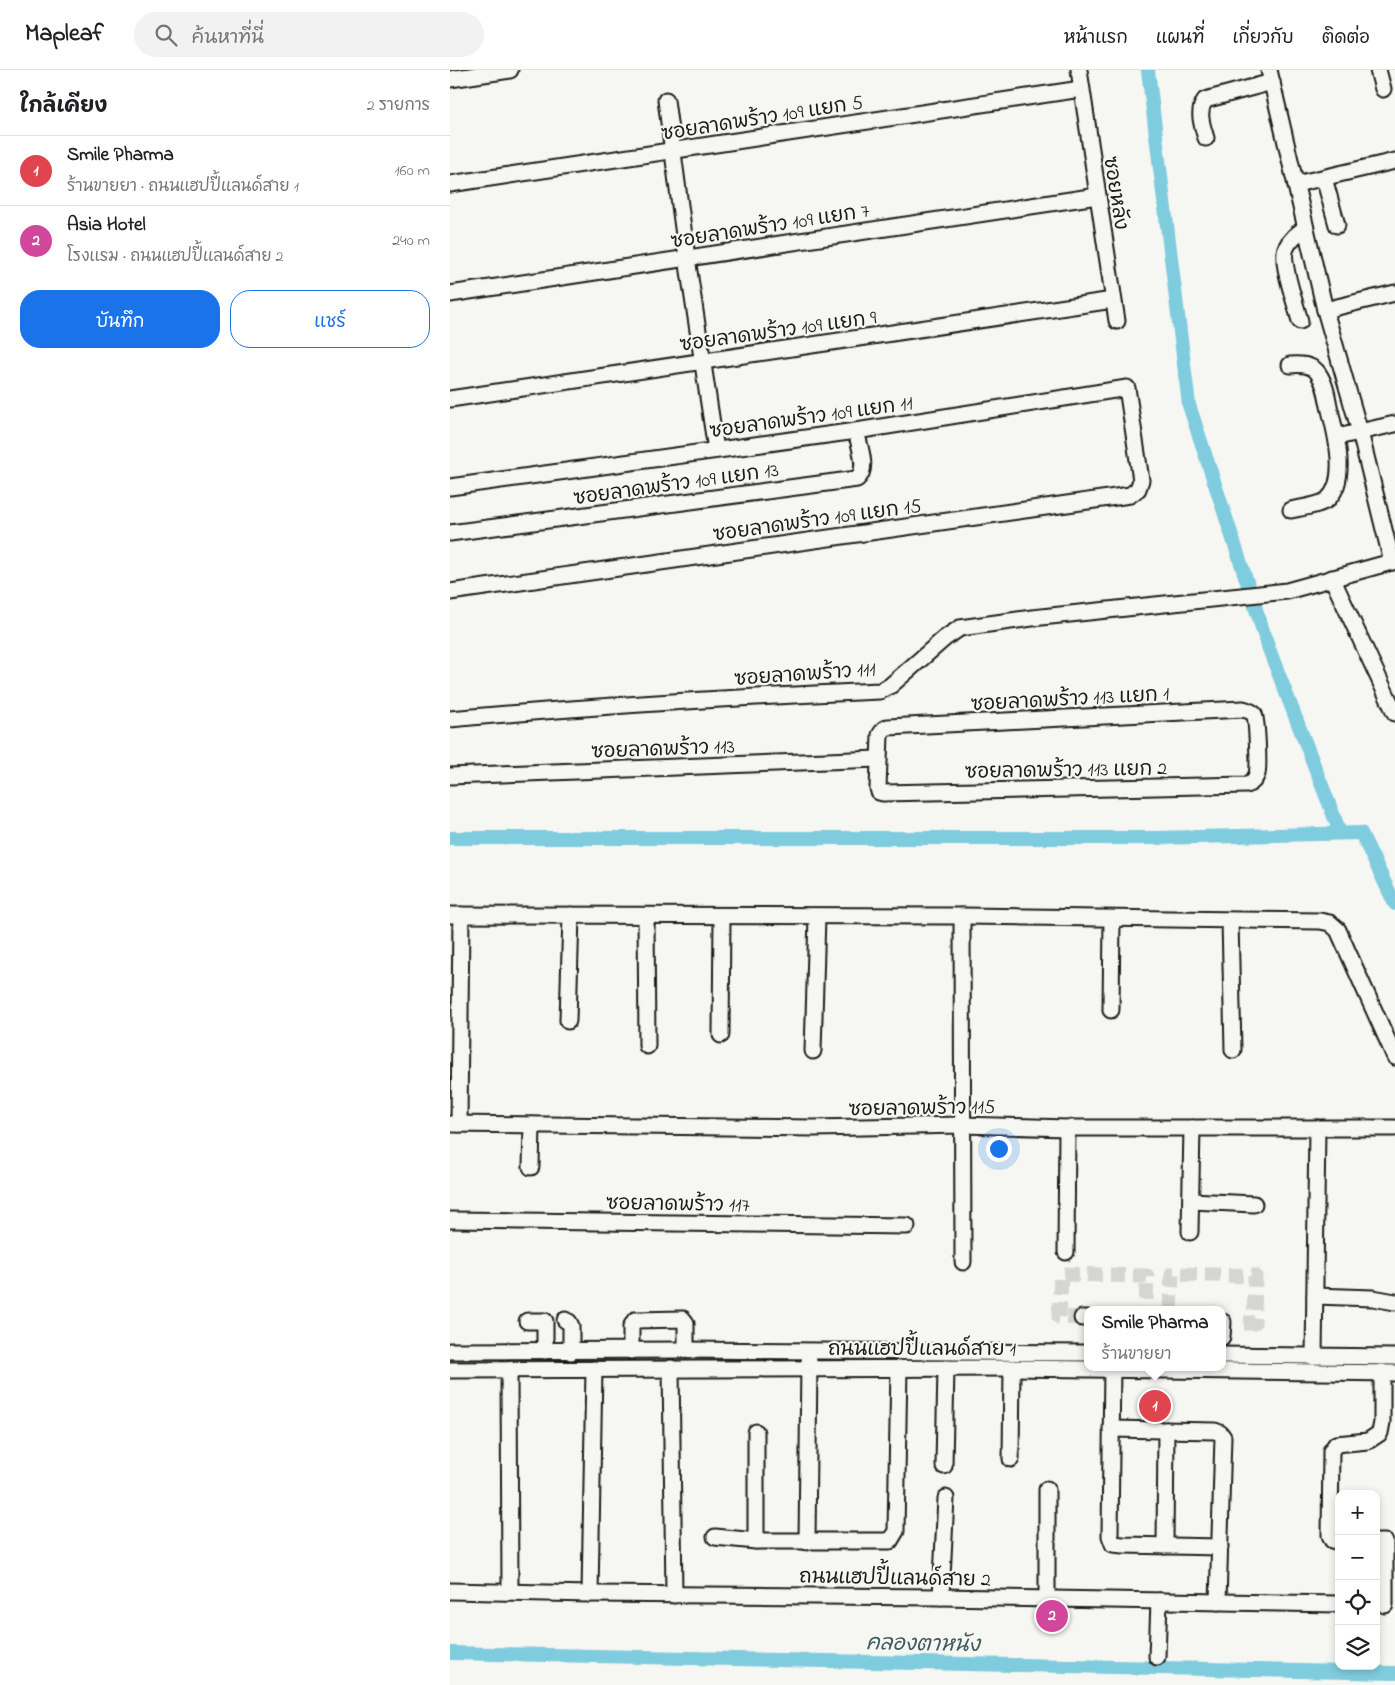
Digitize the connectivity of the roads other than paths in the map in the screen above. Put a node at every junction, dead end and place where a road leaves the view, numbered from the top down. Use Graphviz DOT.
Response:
graph roads {
  1 [pos="510,70"];
  2 [pos="1079,70"];
  3 [pos="1378,70"];
  4 [pos="1270,76"];
  5 [pos="450,79"];
  6 [pos="1383,88"];
  7 [pos="1081,89"];
  8 [pos="666,100"];
  9 [pos="1206,138"];
  10 [pos="674,151"];
  11 [pos="1395,161"];
  12 [pos="1324,178"];
  13 [pos="450,184"];
  14 [pos="1296,184"];
  15 [pos="1097,196"];
  16 [pos="1337,225"];
  17 [pos="1305,228"];
  18 [pos="687,258"];
  19 [pos="1395,293"];
  20 [pos="450,294"];
  21 [pos="1113,300"];
  22 [pos="1325,310"];
  23 [pos="1117,321"];
  24 [pos="1300,321"];
  25 [pos="703,361"];
  26 [pos="1290,365"];
  27 [pos="450,399"];
  28 [pos="1395,424"];
  29 [pos="856,431"];
  30 [pos="1360,432"];
  31 [pos="1337,437"];
  32 [pos="1134,439"];
  33 [pos="716,450"];
  34 [pos="450,487"];
  35 [pos="1291,510"];
  36 [pos="450,533"];
  37 [pos="1393,562"];
  38 [pos="1332,578"];
  39 [pos="450,592"];
  40 [pos="1391,695"];
  41 [pos="1395,713"];
  42 [pos="450,719"];
  43 [pos="1257,749"];
  44 [pos="878,759"];
  45 [pos="450,776"];
  46 [pos="456,915"];
  47 [pos="572,915"];
  48 [pos="646,916"];
  49 [pos="722,916"];
  50 [pos="817,916"];
  51 [pos="962,916"];
  52 [pos="1112,919"];
  53 [pos="1230,921"];
  54 [pos="1111,1010"];
  55 [pos="568,1021"];
  56 [pos="721,1035"];
  57 [pos="647,1046"];
  58 [pos="1233,1050"];
  59 [pos="813,1051"];
  60 [pos="1395,1057"];
  61 [pos="454,1124"];
  62 [pos="532,1125"];
  63 [pos="962,1125"];
  64 [pos="1067,1128"];
  65 [pos="1192,1128"];
  66 [pos="1317,1128"];
  67 [pos="1395,1128"];
  68 [pos="531,1167"];
  69 [pos="1191,1201"];
  70 [pos="1254,1204"];
  71 [pos="450,1220"];
  72 [pos="906,1226"];
  73 [pos="1190,1232"];
  74 [pos="1066,1252"];
  75 [pos="963,1262"];
  76 [pos="1314,1296"];
  77 [pos="1395,1302"];
  78 [pos="527,1320"];
  79 [pos="565,1320"];
  80 [pos="686,1350"];
  81 [pos="450,1351"];
  82 [pos="545,1351"];
  83 [pos="631,1351"];
  84 [pos="809,1351"];
  85 [pos="571,1352"];
  86 [pos="1084,1353"];
  87 [pos="1226,1355"];
  88 [pos="1314,1357"];
  89 [pos="1395,1357"];
  90 [pos="671,1368"];
  91 [pos="899,1368"];
  92 [pos="946,1368"];
  93 [pos="1012,1368"];
  94 [pos="1084,1368"];
  95 [pos="594,1369"];
  96 [pos="809,1369"];
  97 [pos="1226,1369"];
  98 [pos="450,1370"];
  99 [pos="509,1370"];
  100 [pos="1112,1371"];
  101 [pos="1388,1372"];
  102 [pos="1111,1429"];
  103 [pos="1166,1430"];
  104 [pos="756,1432"];
  105 [pos="1011,1459"];
  106 [pos="944,1466"];
  107 [pos="1047,1489"];
  108 [pos="946,1498"];
  109 [pos="715,1537"];
  110 [pos="756,1541"];
  111 [pos="1335,1541"];
  112 [pos="807,1542"];
  113 [pos="1380,1542"];
  114 [pos="1165,1546"];
  115 [pos="1220,1547"];
  116 [pos="450,1591"];
  117 [pos="510,1591"];
  118 [pos="590,1594"];
  119 [pos="674,1595"];
  120 [pos="941,1597"];
  121 [pos="1047,1600"];
  122 [pos="1159,1602"];
  123 [pos="1218,1602"];
  124 [pos="1335,1604"];
  125 [pos="1385,1605"];
  126 [pos="1158,1657"];
  1 -- 5 [label="street"];
  2 -- 7 [label="street, ซอยหลัง"];
  3 -- 6 [label="street"];
  4 -- 9 [label="street"];
  4 -- 14 [label="street"];
  7 -- 10 [label="street, ซอยลาดพร้าว 109 แยก 5"];
  7 -- 15 [label="street, ซอยหลัง"];
  8 -- 10 [label="street"];
  10 -- 13 [label="street, ซอยลาดพร้าว 109 แยก 5"];
  10 -- 18 [label="street"];
  11 -- 12 [label="street"];
  12 -- 14 [label="street"];
  12 -- 16 [label="street"];
  14 -- 17 [label="street"];
  15 -- 18 [label="street, ซอยลาดพร้าว 109 แยก 7"];
  15 -- 21 [label="street, ซอยหลัง"];
  17 -- 22 [label="street"];
  17 -- 24 [label="street"];
  18 -- 20 [label="street, ซอยลาดพร้าว 109 แยก 7"];
  18 -- 25 [label="street"];
  19 -- 22 [label="street"];
  21 -- 23 [label="street, ซอยหลัง"];
  21 -- 25 [label="street, ซอยลาดพร้าว 109 แยก 9"];
  22 -- 30 [label="street"];
  25 -- 27 [label="street, ซอยลาดพร้าว 109 แยก 9"];
  25 -- 33 [label="street"];
  26 -- 31 [label="street"];
  28 -- 30 [label="street"];
  29 -- 32 [label="street, ซอยลาดพร้าว 109 แยก 11"];
  29 -- 33 [label="street, ซอยลาดพร้าว 109 แยก 11"];
  29 -- 36 [label="street, ซอยลาดพร้าว 109 แยก 13"];
  30 -- 31 [label="street"];
  30 -- 37 [label="street"];
  31 -- 35 [label="street"];
  32 -- 39 [label="street, ซอยลาดพร้าว 109 แยก 15"];
  33 -- 34 [label="street, ซอยลาดพร้าว 109 แยก 11"];
  37 -- 38 [label="street, ซอยลาดพร้าว 111"];
  38 -- 40 [label="street"];
  38 -- 42 [label="street, ซอยลาดพร้าว 111"];
  40 -- 41 [label="street"];
  43 -- 44 [label="street, ซอยลาดพร้าว 113 แยก 1"];
  43 -- 44 [label="street, ซอยลาดพร้าว 113 แยก 2"];
  44 -- 45 [label="street, ซอยลาดพร้าว 113"];
  46 -- 47 [label="street"];
  46 -- 61 [label="street"];
  47 -- 48 [label="street"];
  47 -- 55 [label="street"];
  48 -- 49 [label="street"];
  48 -- 57 [label="street"];
  49 -- 50 [label="street"];
  49 -- 56 [label="street"];
  50 -- 51 [label="street"];
  50 -- 59 [label="street"];
  51 -- 52 [label="street"];
  51 -- 63 [label="street"];
  52 -- 53 [label="street"];
  52 -- 54 [label="street"];
  53 -- 58 [label="street"];
  53 -- 60 [label="street"];
  61 -- 62 [label="street, ซอยลาดพร้าว 115"];
  62 -- 63 [label="street, ซอยลาดพร้าว 115"];
  62 -- 68 [label="street"];
  63 -- 64 [label="street, ซอยลาดพร้าว 115"];
  63 -- 75 [label="street"];
  64 -- 65 [label="street, ซอยลาดพร้าว 115"];
  64 -- 74 [label="street"];
  65 -- 66 [label="street, ซอยลาดพร้าว 115"];
  65 -- 69 [label="street"];
  66 -- 67 [label="street, ซอยลาดพร้าว 115"];
  66 -- 76 [label="street"];
  69 -- 70 [label="street"];
  69 -- 73 [label="street"];
  71 -- 72 [label="street, ซอยลาดพร้าว 117"];
  76 -- 77 [label="street"];
  76 -- 88 [label="street"];
  78 -- 82 [label="street"];
  79 -- 85 [label="street"];
  80 -- 83 [label="street, ถนนแฮปปี้แลนด์สาย 1"];
  80 -- 83 [label="street"];
  80 -- 84 [label="street, ถนนแฮปปี้แลนด์สาย 1"];
  81 -- 82 [label="street, ถนนแฮปปี้แลนด์สาย 1"];
  82 -- 85 [label="street, ถนนแฮปปี้แลนด์สาย 1"];
  83 -- 85 [label="street, ถนนแฮปปี้แลนด์สาย 1"];
  84 -- 86 [label="street, ถนนแฮปปี้แลนด์สาย 1"];
  84 -- 96 [label="street"];
  87 -- 88 [label="street"];
  88 -- 89 [label="street"];
  90 -- 95 [label="street, ถนนแฮปปี้แลนด์สาย 1"];
  90 -- 96 [label="street, ถนนแฮปปี้แลนด์สาย 1"];
  90 -- 119 [label="street"];
  91 -- 92 [label="street, ถนนแฮปปี้แลนด์สาย 1"];
  91 -- 96 [label="street, ถนนแฮปปี้แลนด์สาย 1"];
  91 -- 112 [label="street"];
  92 -- 93 [label="street, ถนนแฮปปี้แลนด์สาย 1"];
  92 -- 106 [label="street"];
  93 -- 94 [label="street, ถนนแฮปปี้แลนด์สาย 1"];
  93 -- 105 [label="street"];
  95 -- 99 [label="street, ถนนแฮปปี้แลนด์สาย 1"];
  95 -- 118 [label="street"];
  96 -- 112 [label="street"];
  97 -- 101 [label="street, ถนนแฮปปี้แลนด์สาย 1"];
  98 -- 99 [label="street, ถนนแฮปปี้แลนด์สาย 1"];
  99 -- 117 [label="street"];
  100 -- 102 [label="street"];
  101 -- 111 [label="street"];
  102 -- 103 [label="street"];
  102 -- 114 [label="street"];
  103 -- 114 [label="street"];
  103 -- 115 [label="street"];
  104 -- 110 [label="street"];
  107 -- 121 [label="street"];
  108 -- 120 [label="street"];
  109 -- 110 [label="street"];
  110 -- 112 [label="street"];
  113 -- 125 [label="street"];
  114 -- 115 [label="street"];
  115 -- 123 [label="street"];
  116 -- 117 [label="street, ถนนแฮปปี้แลนด์สาย 2"];
  117 -- 118 [label="street, ถนนแฮปปี้แลนด์สาย 2"];
  118 -- 119 [label="street, ถนนแฮปปี้แลนด์สาย 2"];
  119 -- 120 [label="street, ถนนแฮปปี้แลนด์สาย 2"];
  120 -- 121 [label="street, ถนนแฮปปี้แลนด์สาย 2"];
  121 -- 122 [label="street, ถนนแฮปปี้แลนด์สาย 2"];
  122 -- 123 [label="street, ถนนแฮปปี้แลนด์สาย 2"];
  122 -- 126 [label="street"];
  123 -- 124 [label="street, ถนนแฮปปี้แลนด์สาย 2"];
}
